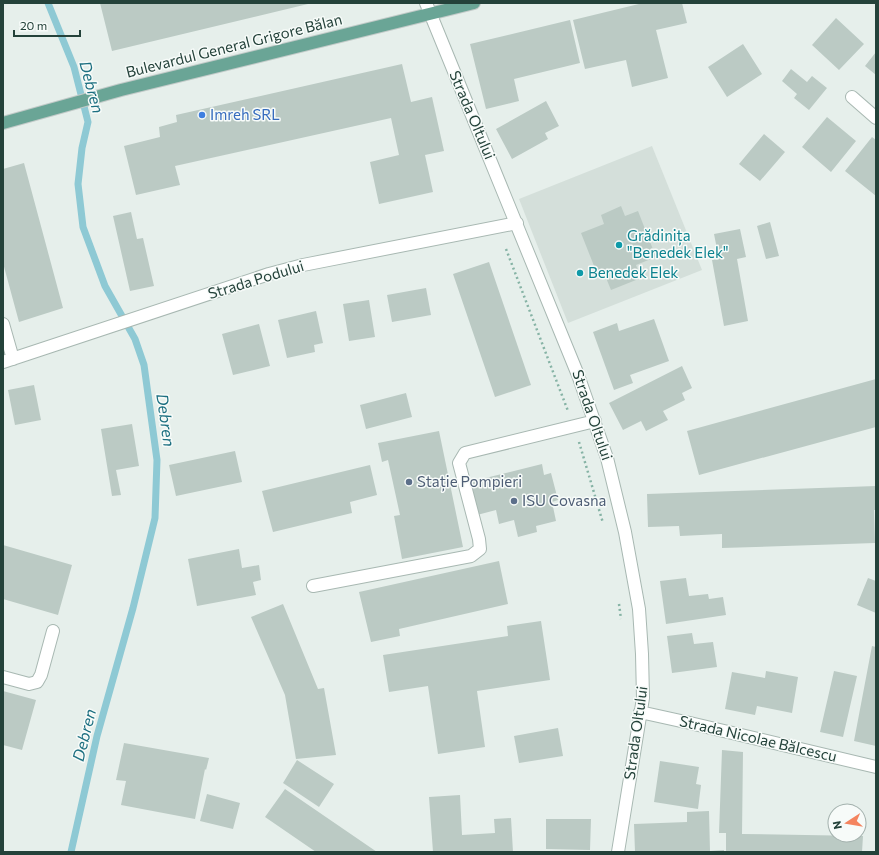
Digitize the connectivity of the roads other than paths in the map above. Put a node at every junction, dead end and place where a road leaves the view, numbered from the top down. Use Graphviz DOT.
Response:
graph roads {
  1 [pos="474,3"];
  2 [pos="428,8"];
  3 [pos="852,97"];
  4 [pos="876,118"];
  5 [pos="3,122"];
  6 [pos="517,222"];
  7 [pos="3,324"];
  8 [pos="8,360"];
  9 [pos="595,421"];
  10 [pos="313,586"];
  11 [pos="53,631"];
  12 [pos="3,677"];
  13 [pos="640,712"];
  14 [pos="876,767"];
  15 [pos="618,852"];
  1 -- 2 [label="main road, Bulevardul General Grigore Bălan"];
  2 -- 5 [label="main road, Bulevardul General Grigore Bălan"];
  2 -- 6 [label="street, Strada Oltului"];
  3 -- 4 [label="street"];
  6 -- 8 [label="street, Strada Podului"];
  6 -- 9 [label="street, Strada Oltului"];
  7 -- 8 [label="street"];
  9 -- 10 [label="street"];
  9 -- 13 [label="street, Strada Oltului"];
  11 -- 12 [label="street"];
  13 -- 14 [label="street, Strada Nicolae Bălcescu"];
  13 -- 15 [label="street, Strada Oltului"];
}
